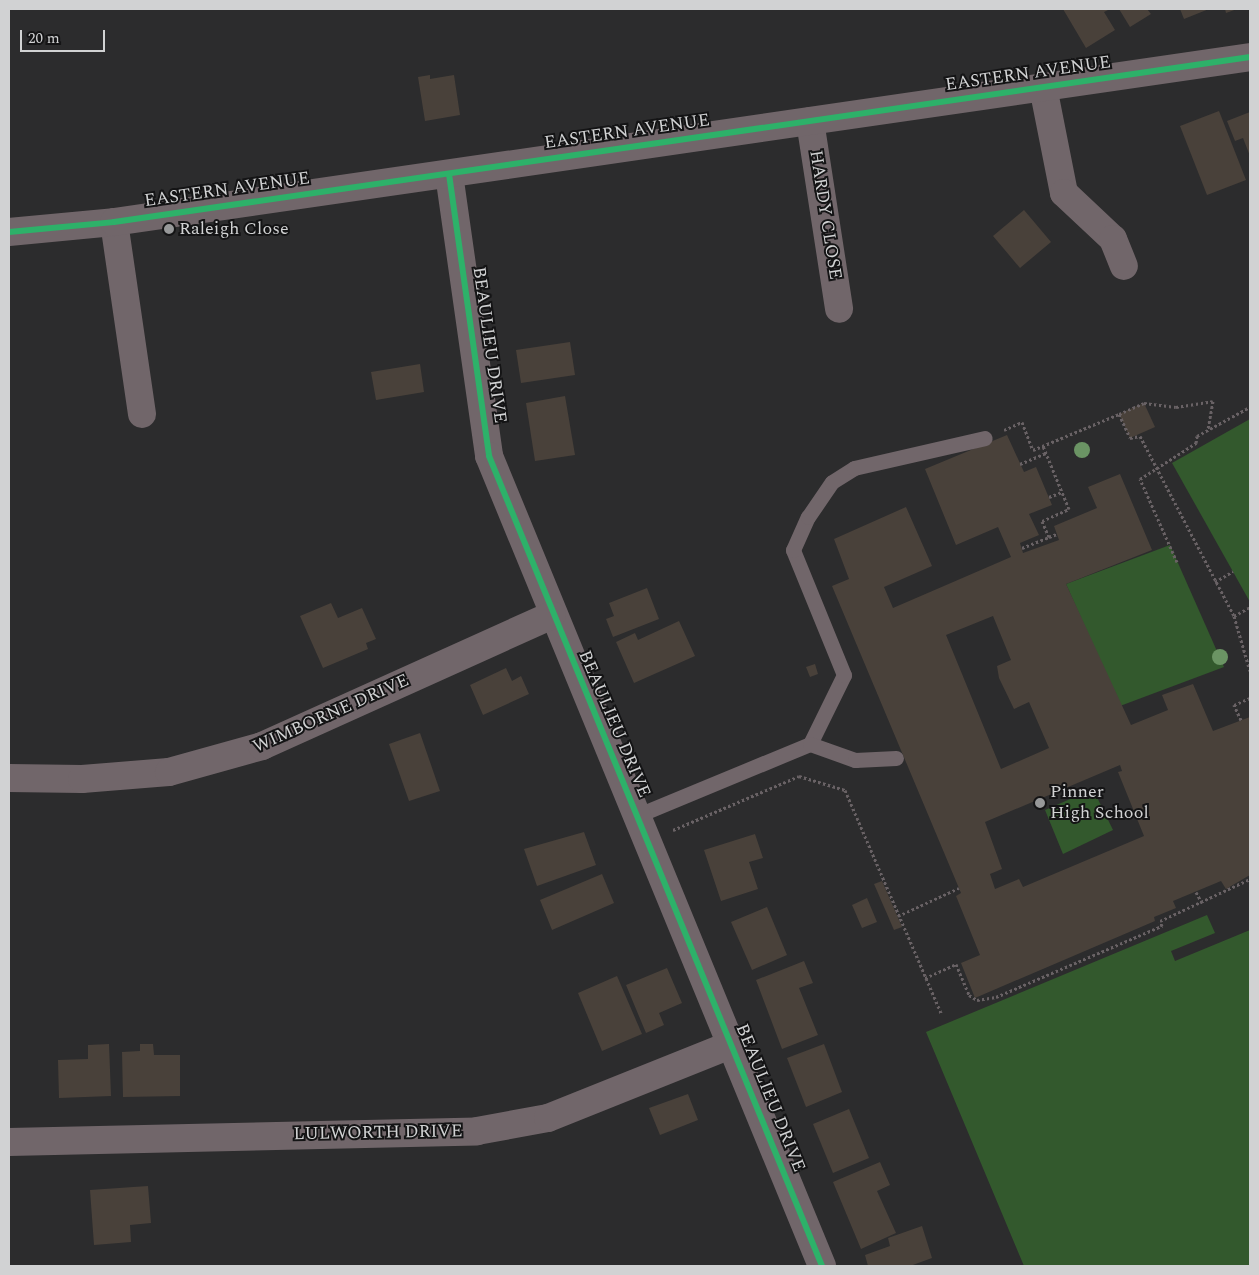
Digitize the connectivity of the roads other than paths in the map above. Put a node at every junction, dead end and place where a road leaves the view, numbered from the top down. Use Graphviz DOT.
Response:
graph roads {
  1 [pos="1250,57"];
  2 [pos="1043,88"];
  3 [pos="810,121"];
  4 [pos="449,174"];
  5 [pos="114,222"];
  6 [pos="9,232"];
  7 [pos="1124,266"];
  8 [pos="839,309"];
  9 [pos="142,414"];
  10 [pos="984,438"];
  11 [pos="552,615"];
  12 [pos="810,744"];
  13 [pos="896,758"];
  14 [pos="9,778"];
  15 [pos="636,816"];
  16 [pos="733,1044"];
  17 [pos="9,1142"];
  18 [pos="822,1266"];
  1 -- 2 [label="street, EASTERN AVENUE"];
  2 -- 3 [label="street, EASTERN AVENUE"];
  2 -- 7 [label="street"];
  3 -- 4 [label="street, EASTERN AVENUE"];
  3 -- 8 [label="street, HARDY CLOSE"];
  4 -- 5 [label="street, EASTERN AVENUE"];
  4 -- 11 [label="street, BEAULIEU DRIVE"];
  5 -- 6 [label="street, EASTERN AVENUE"];
  5 -- 9 [label="street"];
  10 -- 12 [label="lane"];
  11 -- 14 [label="street, WIMBORNE DRIVE"];
  11 -- 15 [label="street, BEAULIEU DRIVE"];
  12 -- 13 [label="lane"];
  12 -- 15 [label="lane"];
  15 -- 16 [label="street, BEAULIEU DRIVE"];
  16 -- 17 [label="street, LULWORTH DRIVE"];
  16 -- 18 [label="street, BEAULIEU DRIVE"];
}
